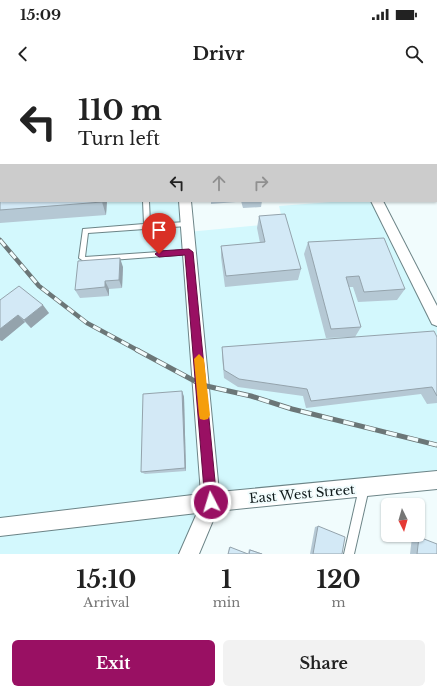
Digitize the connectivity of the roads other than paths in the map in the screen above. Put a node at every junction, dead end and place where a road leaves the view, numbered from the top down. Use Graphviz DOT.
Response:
graph roads {
  1 [pos="146,202"];
  2 [pos="185,202"];
  3 [pos="378,202"];
  4 [pos="187,224"];
  5 [pos="147,226"];
  6 [pos="189,252"];
  7 [pos="437,320"];
  8 [pos="437,480"];
  9 [pos="364,488"];
  10 [pos="211,502"];
  11 [pos="0,526"];
  12 [pos="189,554"];
  13 [pos="349,554"];
  1 -- 5 [label="lane"];
  2 -- 4 [label="street"];
  3 -- 7 [label="street"];
  4 -- 5 [label="lane"];
  4 -- 6 [label="street"];
  5 -- 6 [label="lane"];
  6 -- 10 [label="street"];
  8 -- 9 [label="street, East West Street"];
  9 -- 10 [label="street, East West Street"];
  9 -- 13 [label="lane"];
  10 -- 11 [label="street, East West Street"];
  10 -- 12 [label="street"];
}
